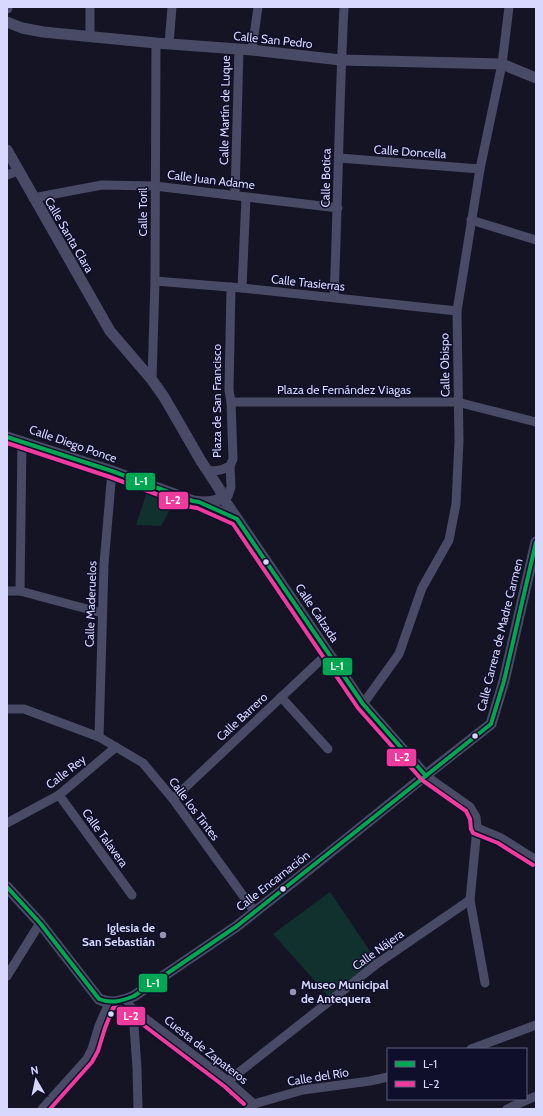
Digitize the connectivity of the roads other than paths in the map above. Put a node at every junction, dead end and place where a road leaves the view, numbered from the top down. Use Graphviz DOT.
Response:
graph roads {
  1 [pos="90,7"];
  2 [pos="172,7"];
  3 [pos="258,7"];
  4 [pos="344,7"];
  5 [pos="509,7"];
  6 [pos="7,22"];
  7 [pos="90,36"];
  8 [pos="156,43"];
  9 [pos="169,44"];
  10 [pos="239,49"];
  11 [pos="252,50"];
  12 [pos="341,60"];
  13 [pos="502,64"];
  14 [pos="536,78"];
  15 [pos="7,150"];
  16 [pos="339,158"];
  17 [pos="480,169"];
  18 [pos="18,171"];
  19 [pos="7,175"];
  20 [pos="155,186"];
  21 [pos="235,195"];
  22 [pos="246,197"];
  23 [pos="33,198"];
  24 [pos="338,208"];
  25 [pos="471,220"];
  26 [pos="536,240"];
  27 [pos="155,281"];
  28 [pos="231,287"];
  29 [pos="242,288"];
  30 [pos="334,297"];
  31 [pos="457,311"];
  32 [pos="110,331"];
  33 [pos="152,380"];
  34 [pos="231,402"];
  35 [pos="457,402"];
  36 [pos="536,422"];
  37 [pos="7,437"];
  38 [pos="22,441"];
  39 [pos="230,466"];
  40 [pos="207,470"];
  41 [pos="112,471"];
  42 [pos="223,498"];
  43 [pos="199,502"];
  44 [pos="237,519"];
  45 [pos="536,542"];
  46 [pos="7,591"];
  47 [pos="20,591"];
  48 [pos="102,614"];
  49 [pos="328,653"];
  50 [pos="281,697"];
  51 [pos="363,704"];
  52 [pos="7,709"];
  53 [pos="99,738"];
  54 [pos="116,747"];
  55 [pos="328,749"];
  56 [pos="426,776"];
  57 [pos="59,795"];
  58 [pos="173,799"];
  59 [pos="7,823"];
  60 [pos="477,828"];
  61 [pos="536,860"];
  62 [pos="7,887"];
  63 [pos="132,895"];
  64 [pos="470,900"];
  65 [pos="255,912"];
  66 [pos="40,923"];
  67 [pos="7,976"];
  68 [pos="485,983"];
  69 [pos="120,1001"];
  70 [pos="536,1025"];
  71 [pos="474,1048"];
  72 [pos="387,1077"];
  73 [pos="228,1081"];
  74 [pos="536,1096"];
  75 [pos="251,1106"];
  76 [pos="42,1109"];
  77 [pos="138,1109"];
  78 [pos="507,1109"];
  1 -- 7 [label="street"];
  2 -- 9 [label="street"];
  3 -- 11 [label="street"];
  4 -- 12 [label="street, Calle Botica"];
  5 -- 13 [label="street, Calle Obispo"];
  6 -- 7 [label="street, Calle San Pedro"];
  7 -- 8 [label="street, Calle San Pedro"];
  8 -- 9 [label="street, Calle San Pedro"];
  8 -- 20 [label="street, Calle Toril"];
  9 -- 10 [label="street, Calle San Pedro"];
  10 -- 11 [label="street, Calle San Pedro"];
  10 -- 21 [label="street, Calle Martín de Luque"];
  11 -- 12 [label="street, Calle San Pedro"];
  12 -- 13 [label="street, Calle San Pedro"];
  12 -- 16 [label="street, Calle Botica"];
  13 -- 14 [label="street, Calle San Pedro"];
  13 -- 17 [label="street, Calle Obispo"];
  15 -- 18 [label="street, Calle Santa Clara"];
  16 -- 17 [label="street, Calle Doncella"];
  16 -- 24 [label="street, Calle Botica"];
  17 -- 25 [label="street, Calle Obispo"];
  18 -- 19 [label="street"];
  18 -- 23 [label="street, Calle Santa Clara"];
  20 -- 21 [label="street, Calle Juan Adame"];
  20 -- 23 [label="street, Calle Juan Adame"];
  20 -- 27 [label="street, Calle Toril"];
  21 -- 22 [label="street, Calle Juan Adame"];
  22 -- 24 [label="street, Calle Juan Adame"];
  22 -- 29 [label="street"];
  23 -- 32 [label="street, Calle Santa Clara"];
  24 -- 30 [label="street, Calle Botica"];
  25 -- 26 [label="street"];
  25 -- 31 [label="street, Calle Obispo"];
  27 -- 28 [label="street, Calle Trasierras"];
  27 -- 33 [label="street, Calle Toril"];
  28 -- 29 [label="street, Calle Trasierras"];
  28 -- 34 [label="street, Plaza de San Francisco"];
  29 -- 30 [label="street, Calle Trasierras"];
  30 -- 31 [label="street, Calle Trasierras"];
  31 -- 35 [label="street, Calle Obispo"];
  32 -- 33 [label="street, Plaza de San Francisco"];
  33 -- 40 [label="street, Plaza de San Francisco"];
  34 -- 35 [label="street, Plaza de Fernández Viagas"];
  34 -- 39 [label="street, Plaza de San Francisco"];
  35 -- 36 [label="street, Plaza de Fernández Viagas"];
  35 -- 51 [label="street, Calle Obispo"];
  37 -- 38 [label="street, Calle Diego Ponce"];
  38 -- 41 [label="street, Calle Diego Ponce"];
  38 -- 47 [label="street"];
  39 -- 40 [label="street, Plaza de San Francisco"];
  39 -- 42 [label="street"];
  40 -- 42 [label="street, Plaza de San Francisco"];
  41 -- 43 [label="street, Calle Diego Ponce"];
  41 -- 48 [label="street, Calle Maderuelos"];
  42 -- 43 [label="street, Calle Diego Ponce"];
  42 -- 44 [label="street, Calle Calzada"];
  43 -- 44 [label="street, Calle Diego Ponce"];
  44 -- 49 [label="street, Calle Calzada"];
  45 -- 56 [label="street, Calle Carrera de Madre Carmen"];
  46 -- 47 [label="street"];
  47 -- 48 [label="street"];
  48 -- 53 [label="street, Calle Maderuelos"];
  49 -- 50 [label="street, Calle Barrero"];
  49 -- 51 [label="street, Calle Calzada"];
  50 -- 55 [label="street"];
  50 -- 58 [label="street, Calle Barrero"];
  51 -- 56 [label="street, Calle Calzada"];
  52 -- 53 [label="street, Calle los Tintes"];
  53 -- 54 [label="street, Calle los Tintes"];
  54 -- 57 [label="street, Calle Rey"];
  54 -- 58 [label="street, Calle los Tintes"];
  56 -- 60 [label="street"];
  56 -- 65 [label="street, Calle Encarnación"];
  57 -- 59 [label="street, Calle Rey"];
  57 -- 63 [label="street, Calle Talavera"];
  58 -- 65 [label="street, Calle los Tintes"];
  60 -- 61 [label="street"];
  60 -- 64 [label="street"];
  62 -- 66 [label="street"];
  64 -- 68 [label="street"];
  64 -- 73 [label="street, Calle Nájera"];
  65 -- 69 [label="street, Calle Encarnación"];
  66 -- 67 [label="street"];
  66 -- 69 [label="street"];
  69 -- 73 [label="street, Cuesta de Zapateros"];
  69 -- 76 [label="street"];
  69 -- 77 [label="street"];
  70 -- 71 [label="street"];
  72 -- 75 [label="street, Calle del Río"];
  73 -- 75 [label="street, Cuesta de Zapateros"];
  74 -- 78 [label="street"];
}
